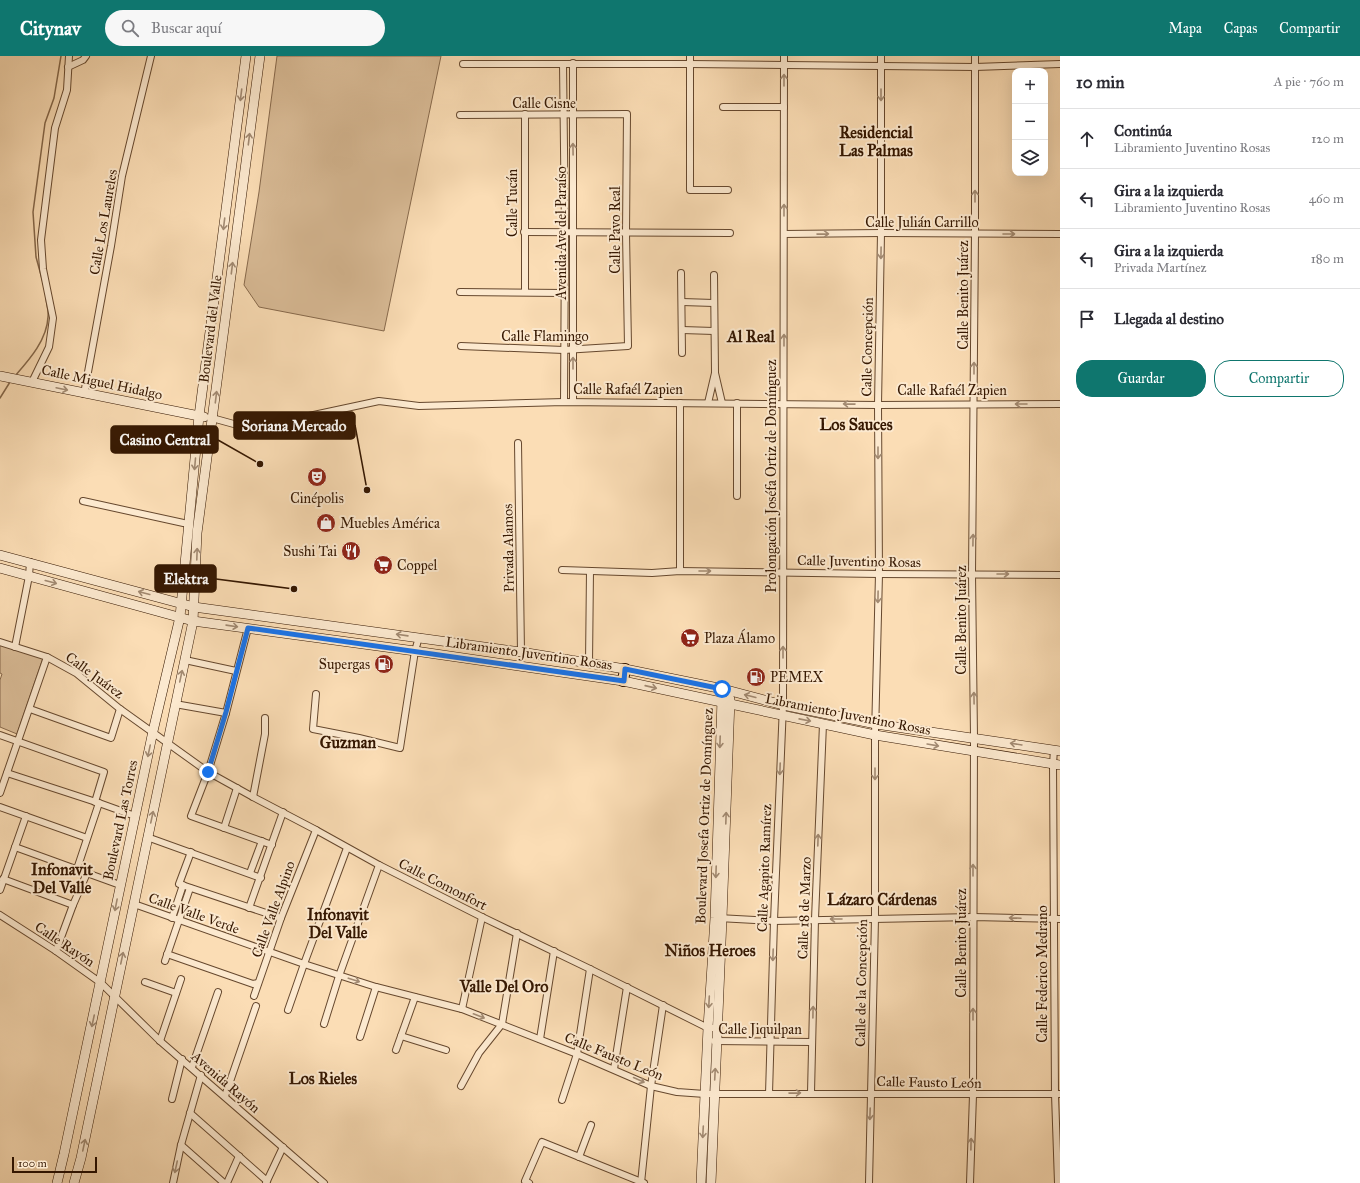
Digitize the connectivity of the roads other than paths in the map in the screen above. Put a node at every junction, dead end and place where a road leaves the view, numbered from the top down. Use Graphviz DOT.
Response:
graph roads {
  1 [pos="69,56"];
  2 [pos="86,56"];
  3 [pos="151,56"];
  4 [pos="246,56"];
  5 [pos="260,56"];
  6 [pos="690,56"];
  7 [pos="784,56"];
  8 [pos="881,56"];
  9 [pos="975,56"];
  10 [pos="463,64"];
  11 [pos="563,64"];
  12 [pos="573,64"];
  13 [pos="690,64"];
  14 [pos="1060,64"];
  15 [pos="784,65"];
  16 [pos="881,65"];
  17 [pos="68,66"];
  18 [pos="975,67"];
  19 [pos="723,107"];
  20 [pos="784,107"];
  21 [pos="525,114"];
  22 [pos="627,114"];
  23 [pos="460,115"];
  24 [pos="564,115"];
  25 [pos="573,115"];
  26 [pos="229,185"];
  27 [pos="243,186"];
  28 [pos="728,190"];
  29 [pos="524,232"];
  30 [pos="565,233"];
  31 [pos="574,233"];
  32 [pos="626,233"];
  33 [pos="730,233"];
  34 [pos="881,233"];
  35 [pos="784,234"];
  36 [pos="975,234"];
  37 [pos="1060,234"];
  38 [pos="681,273"];
  39 [pos="714,275"];
  40 [pos="460,292"];
  41 [pos="525,292"];
  42 [pos="564,293"];
  43 [pos="682,302"];
  44 [pos="714,302"];
  45 [pos="682,330"];
  46 [pos="714,330"];
  47 [pos="210,334"];
  48 [pos="224,336"];
  49 [pos="461,346"];
  50 [pos="628,346"];
  51 [pos="564,350"];
  52 [pos="573,350"];
  53 [pos="682,353"];
  54 [pos="714,373"];
  55 [pos="3,376"];
  56 [pos="28,381"];
  57 [pos="84,394"];
  58 [pos="564,402"];
  59 [pos="573,402"];
  60 [pos="680,403"];
  61 [pos="708,403"];
  62 [pos="722,403"];
  63 [pos="737,404"];
  64 [pos="784,404"];
  65 [pos="974,404"];
  66 [pos="1060,404"];
  67 [pos="878,405"];
  68 [pos="199,416"];
  69 [pos="212,418"];
  70 [pos="518,443"];
  71 [pos="194,479"];
  72 [pos="204,490"];
  73 [pos="737,496"];
  74 [pos="83,501"];
  75 [pos="188,524"];
  76 [pos="0,554"];
  77 [pos="30,562"];
  78 [pos="0,568"];
  79 [pos="562,570"];
  80 [pos="590,570"];
  81 [pos="680,571"];
  82 [pos="783,572"];
  83 [pos="879,574"];
  84 [pos="972,574"];
  85 [pos="1060,575"];
  86 [pos="29,576"];
  87 [pos="181,603"];
  88 [pos="194,607"];
  89 [pos="180,617"];
  90 [pos="193,621"];
  91 [pos="248,628"];
  92 [pos="419,637"];
  93 [pos="0,642"];
  94 [pos="15,647"];
  95 [pos="415,651"];
  96 [pos="520,652"];
  97 [pos="48,657"];
  98 [pos="185,660"];
  99 [pos="589,663"];
  100 [pos="625,669"];
  101 [pos="236,671"];
  102 [pos="624,681"];
  103 [pos="726,690"];
  104 [pos="316,694"];
  105 [pos="176,704"];
  106 [pos="726,704"];
  107 [pos="783,705"];
  108 [pos="30,709"];
  109 [pos="120,709"];
  110 [pos="226,712"];
  111 [pos="782,716"];
  112 [pos="265,718"];
  113 [pos="823,724"];
  114 [pos="876,724"];
  115 [pos="153,731"];
  116 [pos="0,735"];
  117 [pos="875,735"];
  118 [pos="974,737"];
  119 [pos="18,742"];
  120 [pos="168,742"];
  121 [pos="1057,750"];
  122 [pos="973,752"];
  123 [pos="1056,764"];
  124 [pos="208,772"];
  125 [pos="6,773"];
  126 [pos="237,788"];
  127 [pos="0,793"];
  128 [pos="253,797"];
  129 [pos="97,802"];
  130 [pos="0,807"];
  131 [pos="283,812"];
  132 [pos="26,816"];
  133 [pos="135,816"];
  134 [pos="224,828"];
  135 [pos="316,830"];
  136 [pos="147,837"];
  137 [pos="87,838"];
  138 [pos="262,841"];
  139 [pos="272,845"];
  140 [pos="15,847"];
  141 [pos="347,848"];
  142 [pos="190,852"];
  143 [pos="379,865"];
  144 [pos="77,869"];
  145 [pos="87,873"];
  146 [pos="250,873"];
  147 [pos="261,878"];
  148 [pos="3,879"];
  149 [pos="181,884"];
  150 [pos="120,885"];
  151 [pos="190,888"];
  152 [pos="0,890"];
  153 [pos="134,904"];
  154 [pos="73,905"];
  155 [pos="249,908"];
  156 [pos="0,915"];
  157 [pos="482,917"];
  158 [pos="973,917"];
  159 [pos="281,918"];
  160 [pos="718,918"];
  161 [pos="175,919"];
  162 [pos="815,919"];
  163 [pos="1057,919"];
  164 [pos="875,920"];
  165 [pos="774,921"];
  166 [pos="517,933"];
  167 [pos="56,951"];
  168 [pos="554,951"];
  169 [pos="269,953"];
  170 [pos="167,954"];
  171 [pos="164,961"];
  172 [pos="304,964"];
  173 [pos="590,969"];
  174 [pos="339,976"];
  175 [pos="181,979"];
  176 [pos="145,982"];
  177 [pos="101,983"];
  178 [pos="258,983"];
  179 [pos="376,987"];
  180 [pos="627,987"];
  181 [pos="218,992"];
  182 [pos="176,993"];
  183 [pos="114,996"];
  184 [pos="254,996"];
  185 [pos="415,997"];
  186 [pos="663,1005"];
  187 [pos="256,1006"];
  188 [pos="462,1009"];
  189 [pos="288,1010"];
  190 [pos="324,1024"];
  191 [pos="502,1024"];
  192 [pos="712,1028"];
  193 [pos="401,1036"];
  194 [pos="360,1037"];
  195 [pos="540,1039"];
  196 [pos="160,1041"];
  197 [pos="712,1041"];
  198 [pos="770,1042"];
  199 [pos="812,1042"];
  200 [pos="396,1050"];
  201 [pos="446,1050"];
  202 [pos="577,1054"];
  203 [pos="182,1059"];
  204 [pos="192,1067"];
  205 [pos="614,1069"];
  206 [pos="201,1075"];
  207 [pos="461,1086"];
  208 [pos="652,1086"];
  209 [pos="709,1093"];
  210 [pos="810,1093"];
  211 [pos="871,1093"];
  212 [pos="769,1094"];
  213 [pos="1058,1094"];
  214 [pos="972,1095"];
  215 [pos="225,1096"];
  216 [pos="172,1099"];
  217 [pos="562,1100"];
  218 [pos="190,1113"];
  219 [pos="591,1125"];
  220 [pos="181,1145"];
  221 [pos="283,1147"];
  222 [pos="239,1156"];
  223 [pos="579,1157"];
  224 [pos="267,1182"];
  225 [pos="527,1182"];
  226 [pos="57,1183"];
  227 [pos="74,1183"];
  228 [pos="173,1183"];
  229 [pos="224,1183"];
  230 [pos="228,1183"];
  231 [pos="324,1183"];
  232 [pos="642,1183"];
  233 [pos="701,1183"];
  234 [pos="711,1183"];
  235 [pos="868,1183"];
  236 [pos="970,1183"];
  237 [pos="1058,1183"];
  1 -- 17 [label="street"];
  2 -- 17 [label="street"];
  3 -- 57 [label="street, Calle Los Laureles"];
  4 -- 26 [label="street, Boulevard del Valle, one-way"];
  27 -- 5 [label="street, Boulevard del Valle, one-way"];
  6 -- 13 [label="street"];
  7 -- 15 [label="street, Prolongación Joséfa Ortiz de Domínguez"];
  8 -- 16 [label="street, Calle Concepción"];
  9 -- 18 [label="street, Calle Benito Juárez"];
  10 -- 11 [label="street"];
  11 -- 12 [label="street"];
  11 -- 24 [label="street, Avenida Ave del Paraíso"];
  12 -- 13 [label="street"];
  12 -- 25 [label="street, Avenida Ave del Paraíso"];
  13 -- 15 [label="street"];
  13 -- 28 [label="street"];
  14 -- 18 [label="street"];
  15 -- 16 [label="street"];
  20 -- 15 [label="street, Prolongación Joséfa Ortiz de Domínguez, one-way"];
  16 -- 18 [label="street"];
  16 -- 34 [label="street, Calle Concepción, one-way"];
  17 -- 56 [label="street"];
  36 -- 18 [label="street, Calle Benito Juárez, one-way"];
  19 -- 20 [label="street"];
  35 -- 20 [label="street, Prolongación Joséfa Ortiz de Domínguez, one-way"];
  21 -- 23 [label="street, Calle Cisne"];
  21 -- 24 [label="street, Calle Cisne"];
  21 -- 29 [label="street, Calle Tucán"];
  22 -- 25 [label="street, Calle Cisne"];
  22 -- 32 [label="street, Calle Pavo Real"];
  24 -- 25 [label="street, Calle Cisne"];
  24 -- 30 [label="street, Avenida Ave del Paraíso"];
  31 -- 25 [label="street, Avenida Ave del Paraíso, one-way"];
  26 -- 27 [label="street"];
  26 -- 47 [label="street, Boulevard del Valle, one-way"];
  48 -- 27 [label="street, Boulevard del Valle, one-way"];
  29 -- 30 [label="street"];
  29 -- 41 [label="street, Calle Tucán"];
  30 -- 31 [label="street"];
  30 -- 42 [label="street, Avenida Ave del Paraíso"];
  31 -- 32 [label="street"];
  31 -- 52 [label="street, Avenida Ave del Paraíso"];
  32 -- 33 [label="street"];
  32 -- 50 [label="street, Calle Pavo Real"];
  35 -- 34 [label="street, Calle Julián Carrillo, one-way"];
  34 -- 36 [label="street, Calle Julián Carrillo"];
  34 -- 67 [label="street, Calle Concepción, one-way"];
  64 -- 35 [label="street, Prolongación Joséfa Ortiz de Domínguez, one-way"];
  36 -- 37 [label="street, Calle Julián Carrillo, one-way"];
  65 -- 36 [label="street, Calle Benito Juárez, one-way"];
  38 -- 43 [label="street"];
  39 -- 44 [label="street"];
  40 -- 41 [label="street"];
  41 -- 42 [label="street"];
  42 -- 51 [label="street, Avenida Ave del Paraíso"];
  43 -- 44 [label="street"];
  43 -- 45 [label="street"];
  44 -- 46 [label="street"];
  45 -- 46 [label="street"];
  45 -- 53 [label="street"];
  46 -- 54 [label="street"];
  47 -- 48 [label="street"];
  47 -- 68 [label="street, Boulevard del Valle"];
  69 -- 48 [label="street, Boulevard del Valle, one-way"];
  49 -- 51 [label="street, Calle Flamingo"];
  50 -- 52 [label="street, Calle Flamingo"];
  51 -- 52 [label="street, Calle Flamingo"];
  51 -- 58 [label="street, Avenida Ave del Paraíso"];
  59 -- 52 [label="street, Avenida Ave del Paraíso, one-way"];
  54 -- 61 [label="street"];
  54 -- 62 [label="street"];
  55 -- 56 [label="street, Calle Miguel Hidalgo"];
  56 -- 57 [label="street, Calle Miguel Hidalgo, one-way"];
  57 -- 68 [label="street, Calle Miguel Hidalgo"];
  58 -- 59 [label="street, Calle Rafaél Zapien"];
  58 -- 69 [label="street, Calle Rafaél Zapien"];
  59 -- 60 [label="street, Calle Rafaél Zapien"];
  60 -- 61 [label="street, Calle Rafaél Zapien"];
  60 -- 81 [label="street"];
  61 -- 62 [label="street, Calle Rafaél Zapien"];
  62 -- 63 [label="street, Calle Rafaél Zapien"];
  63 -- 64 [label="street, Calle Rafaél Zapien"];
  63 -- 73 [label="street"];
  67 -- 64 [label="street, Calle Rafaél Zapien, one-way"];
  64 -- 82 [label="street, Prolongación Joséfa Ortiz de Domínguez"];
  66 -- 65 [label="street, Calle Rafaél Zapien, one-way"];
  65 -- 67 [label="street, Calle Rafaél Zapien"];
  84 -- 65 [label="street, Calle Benito Juárez, one-way"];
  67 -- 83 [label="street, Calle Concepción, one-way"];
  68 -- 69 [label="street, Calle Rafaél Zapien"];
  68 -- 71 [label="street, Boulevard del Valle, one-way"];
  69 -- 72 [label="street, Boulevard del Valle"];
  70 -- 96 [label="street, Privada Alamos"];
  71 -- 72 [label="street"];
  71 -- 75 [label="street, Boulevard del Valle"];
  88 -- 72 [label="street, Boulevard del Valle, one-way"];
  74 -- 75 [label="street"];
  75 -- 87 [label="street, Boulevard del Valle"];
  76 -- 77 [label="street, Libramiento Juventino Rosas"];
  77 -- 86 [label="street"];
  87 -- 77 [label="street, Libramiento Juventino Rosas, one-way"];
  78 -- 86 [label="street, Libramiento Juventino Rosas"];
  79 -- 80 [label="street, Calle Juventino Rosas"];
  80 -- 81 [label="street, Calle Juventino Rosas"];
  80 -- 99 [label="street"];
  81 -- 82 [label="street, Calle Juventino Rosas, one-way"];
  82 -- 83 [label="street, Calle Juventino Rosas"];
  107 -- 82 [label="street, Prolongación Joséfa Ortiz de Domínguez, one-way"];
  83 -- 84 [label="street, Calle Juventino Rosas"];
  83 -- 114 [label="street, Calle Concepción, one-way"];
  84 -- 85 [label="street, Calle Juventino Rosas, one-way"];
  118 -- 84 [label="street, Calle Benito Juárez, one-way"];
  86 -- 89 [label="street, Libramiento Juventino Rosas, one-way"];
  86 -- 94 [label="street"];
  87 -- 88 [label="street, Libramiento Juventino Rosas"];
  87 -- 89 [label="street, Boulevard Las Torres"];
  88 -- 90 [label="street"];
  92 -- 88 [label="street, Libramiento Juventino Rosas, one-way"];
  89 -- 90 [label="street, Libramiento Juventino Rosas"];
  89 -- 115 [label="street, Boulevard Las Torres"];
  90 -- 91 [label="street, Libramiento Juventino Rosas, one-way"];
  90 -- 98 [label="street"];
  91 -- 95 [label="street, Libramiento Juventino Rosas"];
  91 -- 101 [label="street"];
  92 -- 95 [label="street"];
  92 -- 96 [label="street, Libramiento Juventino Rosas"];
  93 -- 94 [label="street, Calle Juárez"];
  94 -- 97 [label="street, Calle Juárez"];
  95 -- 102 [label="street, Libramiento Juventino Rosas"];
  95 -- 104 [label="street"];
  96 -- 99 [label="street, Libramiento Juventino Rosas"];
  97 -- 108 [label="street"];
  97 -- 109 [label="street, Calle Juárez"];
  98 -- 101 [label="street"];
  105 -- 98 [label="street, one-way"];
  99 -- 100 [label="street, Libramiento Juventino Rosas"];
  100 -- 102 [label="main road"];
  100 -- 103 [label="street, Libramiento Juventino Rosas"];
  101 -- 110 [label="street"];
  102 -- 106 [label="street, Libramiento Juventino Rosas, one-way"];
  103 -- 106 [label="street, Boulevard Josefa Ortiz de Domínguez"];
  107 -- 103 [label="street, Libramiento Juventino Rosas, one-way"];
  105 -- 110 [label="street"];
  105 -- 120 [label="street"];
  106 -- 111 [label="street, Libramiento Juventino Rosas"];
  106 -- 160 [label="street, Boulevard Josefa Ortiz de Domínguez"];
  107 -- 111 [label="street, Prolongación Joséfa Ortiz de Domínguez"];
  107 -- 114 [label="street, Libramiento Juventino Rosas"];
  108 -- 109 [label="street"];
  108 -- 119 [label="street"];
  109 -- 115 [label="street, Calle Juárez"];
  110 -- 124 [label="street"];
  111 -- 113 [label="street, Libramiento Juventino Rosas, one-way"];
  111 -- 165 [label="street, Calle Agapito Ramírez, one-way"];
  112 -- 128 [label="street"];
  113 -- 117 [label="street, Libramiento Juventino Rosas"];
  162 -- 113 [label="street, Calle 18 de Marzo, one-way"];
  114 -- 117 [label="street, Calle Concepción"];
  114 -- 118 [label="street, Libramiento Juventino Rosas"];
  115 -- 120 [label="street, Calle Juárez"];
  115 -- 133 [label="street, Boulevard Las Torres, one-way"];
  116 -- 119 [label="street"];
  117 -- 122 [label="street, Libramiento Juventino Rosas, one-way"];
  117 -- 164 [label="street, Calle de la Concepción, one-way"];
  121 -- 118 [label="street, Libramiento Juventino Rosas, one-way"];
  118 -- 122 [label="street, Calle Benito Juárez"];
  119 -- 125 [label="street"];
  119 -- 129 [label="street"];
  120 -- 124 [label="street, Calle Comonfort"];
  136 -- 120 [label="street, one-way"];
  121 -- 123 [label="street, Calle Federico Medrano"];
  122 -- 123 [label="street, Libramiento Juventino Rosas"];
  158 -- 122 [label="street, Calle Benito Juárez, one-way"];
  123 -- 163 [label="street, Calle Federico Medrano"];
  124 -- 126 [label="street, Calle Comonfort"];
  124 -- 134 [label="street"];
  125 -- 127 [label="street"];
  125 -- 129 [label="street"];
  126 -- 128 [label="street, Calle Comonfort"];
  126 -- 134 [label="street"];
  128 -- 131 [label="street, Calle Comonfort"];
  129 -- 133 [label="street"];
  129 -- 137 [label="street"];
  130 -- 132 [label="street"];
  131 -- 135 [label="street, Calle Comonfort"];
  131 -- 139 [label="street"];
  132 -- 137 [label="street"];
  132 -- 140 [label="street"];
  133 -- 150 [label="street, Boulevard Las Torres"];
  134 -- 138 [label="street"];
  135 -- 141 [label="street, Calle Comonfort"];
  135 -- 159 [label="street, Calle Valle Alpino"];
  136 -- 142 [label="street"];
  136 -- 153 [label="street"];
  137 -- 144 [label="street"];
  138 -- 139 [label="street"];
  138 -- 146 [label="street"];
  139 -- 147 [label="street"];
  140 -- 144 [label="street"];
  140 -- 148 [label="street"];
  141 -- 143 [label="street, Calle Comonfort"];
  141 -- 172 [label="street"];
  142 -- 146 [label="street"];
  142 -- 149 [label="street"];
  143 -- 157 [label="street, Calle Comonfort"];
  143 -- 174 [label="street"];
  144 -- 145 [label="street"];
  145 -- 150 [label="street"];
  145 -- 154 [label="street"];
  146 -- 147 [label="street"];
  147 -- 155 [label="street"];
  148 -- 152 [label="street"];
  148 -- 154 [label="street"];
  149 -- 151 [label="street"];
  149 -- 161 [label="street"];
  150 -- 177 [label="street, Boulevard Las Torres, one-way"];
  151 -- 155 [label="street"];
  151 -- 161 [label="street"];
  153 -- 161 [label="street, Calle Valle Verde"];
  183 -- 153 [label="street, one-way"];
  154 -- 167 [label="street"];
  155 -- 159 [label="street"];
  156 -- 167 [label="street, Calle Rayón"];
  157 -- 166 [label="street, Calle Comonfort"];
  157 -- 188 [label="street"];
  163 -- 158 [label="street, one-way"];
  158 -- 164 [label="street"];
  214 -- 158 [label="street, Calle Benito Juárez, one-way"];
  159 -- 169 [label="street, Calle Valle Alpino"];
  160 -- 165 [label="street"];
  160 -- 192 [label="street, Boulevard Josefa Ortiz de Domínguez"];
  161 -- 169 [label="street, Calle Valle Verde"];
  161 -- 170 [label="street"];
  164 -- 162 [label="street, one-way"];
  162 -- 165 [label="street"];
  199 -- 162 [label="street, Calle 18 de Marzo, one-way"];
  163 -- 213 [label="street, Calle Federico Medrano"];
  164 -- 211 [label="street, Calle de la Concepción"];
  165 -- 198 [label="street, Calle Agapito Ramírez, one-way"];
  166 -- 168 [label="street, Calle Comonfort"];
  166 -- 191 [label="street"];
  167 -- 177 [label="street, Calle Rayón"];
  168 -- 173 [label="street, Calle Comonfort"];
  168 -- 195 [label="street"];
  169 -- 172 [label="street, Calle Fausto León"];
  169 -- 178 [label="street, Calle Valle Alpino"];
  170 -- 171 [label="street"];
  170 -- 178 [label="street"];
  172 -- 174 [label="street, Calle Fausto León"];
  172 -- 189 [label="street"];
  173 -- 180 [label="street, Calle Comonfort"];
  173 -- 202 [label="street"];
  174 -- 179 [label="street, Calle Fausto León, one-way"];
  174 -- 190 [label="street"];
  175 -- 182 [label="street"];
  176 -- 182 [label="street"];
  177 -- 183 [label="street, Calle Rayón"];
  177 -- 226 [label="street, Boulevard Las Torres, one-way"];
  178 -- 184 [label="street, Calle Valle Alpino"];
  179 -- 185 [label="street, Calle Fausto León"];
  179 -- 194 [label="street"];
  180 -- 186 [label="street, Calle Comonfort"];
  180 -- 205 [label="street"];
  181 -- 204 [label="street"];
  182 -- 196 [label="street"];
  183 -- 196 [label="street, Avenida Rayón"];
  227 -- 183 [label="street, one-way"];
  185 -- 188 [label="street, Calle Fausto León"];
  185 -- 193 [label="street"];
  186 -- 192 [label="street, Calle Comonfort"];
  186 -- 208 [label="street"];
  187 -- 215 [label="street"];
  188 -- 191 [label="street, Calle Fausto León, one-way"];
  191 -- 195 [label="street, Calle Fausto León"];
  191 -- 207 [label="street"];
  192 -- 197 [label="street, Boulevard Josefa Ortiz de Domínguez"];
  193 -- 200 [label="street"];
  193 -- 201 [label="street"];
  195 -- 202 [label="street, Calle Fausto León"];
  196 -- 203 [label="street, Avenida Rayón"];
  197 -- 198 [label="street, Calle Jiquilpan"];
  197 -- 209 [label="street, Boulevard Josefa Ortiz de Domínguez"];
  198 -- 199 [label="street, Calle Jiquilpan"];
  198 -- 212 [label="street, Calle Agapito Ramírez"];
  199 -- 210 [label="street, Calle 18 de Marzo"];
  202 -- 205 [label="street, Calle Fausto León"];
  202 -- 217 [label="street"];
  203 -- 204 [label="street, Avenida Rayón"];
  203 -- 216 [label="street"];
  204 -- 206 [label="street, Avenida Rayón"];
  205 -- 208 [label="street, Calle Fausto León, one-way"];
  206 -- 215 [label="street, Avenida Rayón"];
  206 -- 218 [label="street"];
  208 -- 209 [label="street, Calle Fausto León"];
  208 -- 232 [label="street"];
  209 -- 212 [label="street, Calle Fausto León"];
  209 -- 233 [label="street, Boulevard Josefa Ortiz de Domínguez, one-way"];
  209 -- 234 [label="street, Boulevard Josefa Ortiz de Domínguez"];
  210 -- 211 [label="street, Calle Fausto León"];
  212 -- 210 [label="street, Calle Fausto León, one-way"];
  211 -- 214 [label="street, Calle Fausto León"];
  211 -- 235 [label="street, Calle de la Concepción, one-way"];
  213 -- 214 [label="street, Calle Fausto León"];
  213 -- 237 [label="street, Calle Federico Medrano"];
  236 -- 214 [label="street, Calle Benito Juárez, one-way"];
  215 -- 221 [label="street, Avenida Rayón"];
  218 -- 220 [label="street"];
  218 -- 222 [label="street"];
  219 -- 223 [label="street"];
  220 -- 228 [label="street, one-way"];
  220 -- 229 [label="street"];
  221 -- 224 [label="street"];
  221 -- 231 [label="street, Avenida Rayón"];
  222 -- 224 [label="street"];
  222 -- 230 [label="street"];
  223 -- 225 [label="street"];
  223 -- 232 [label="street"];
}
